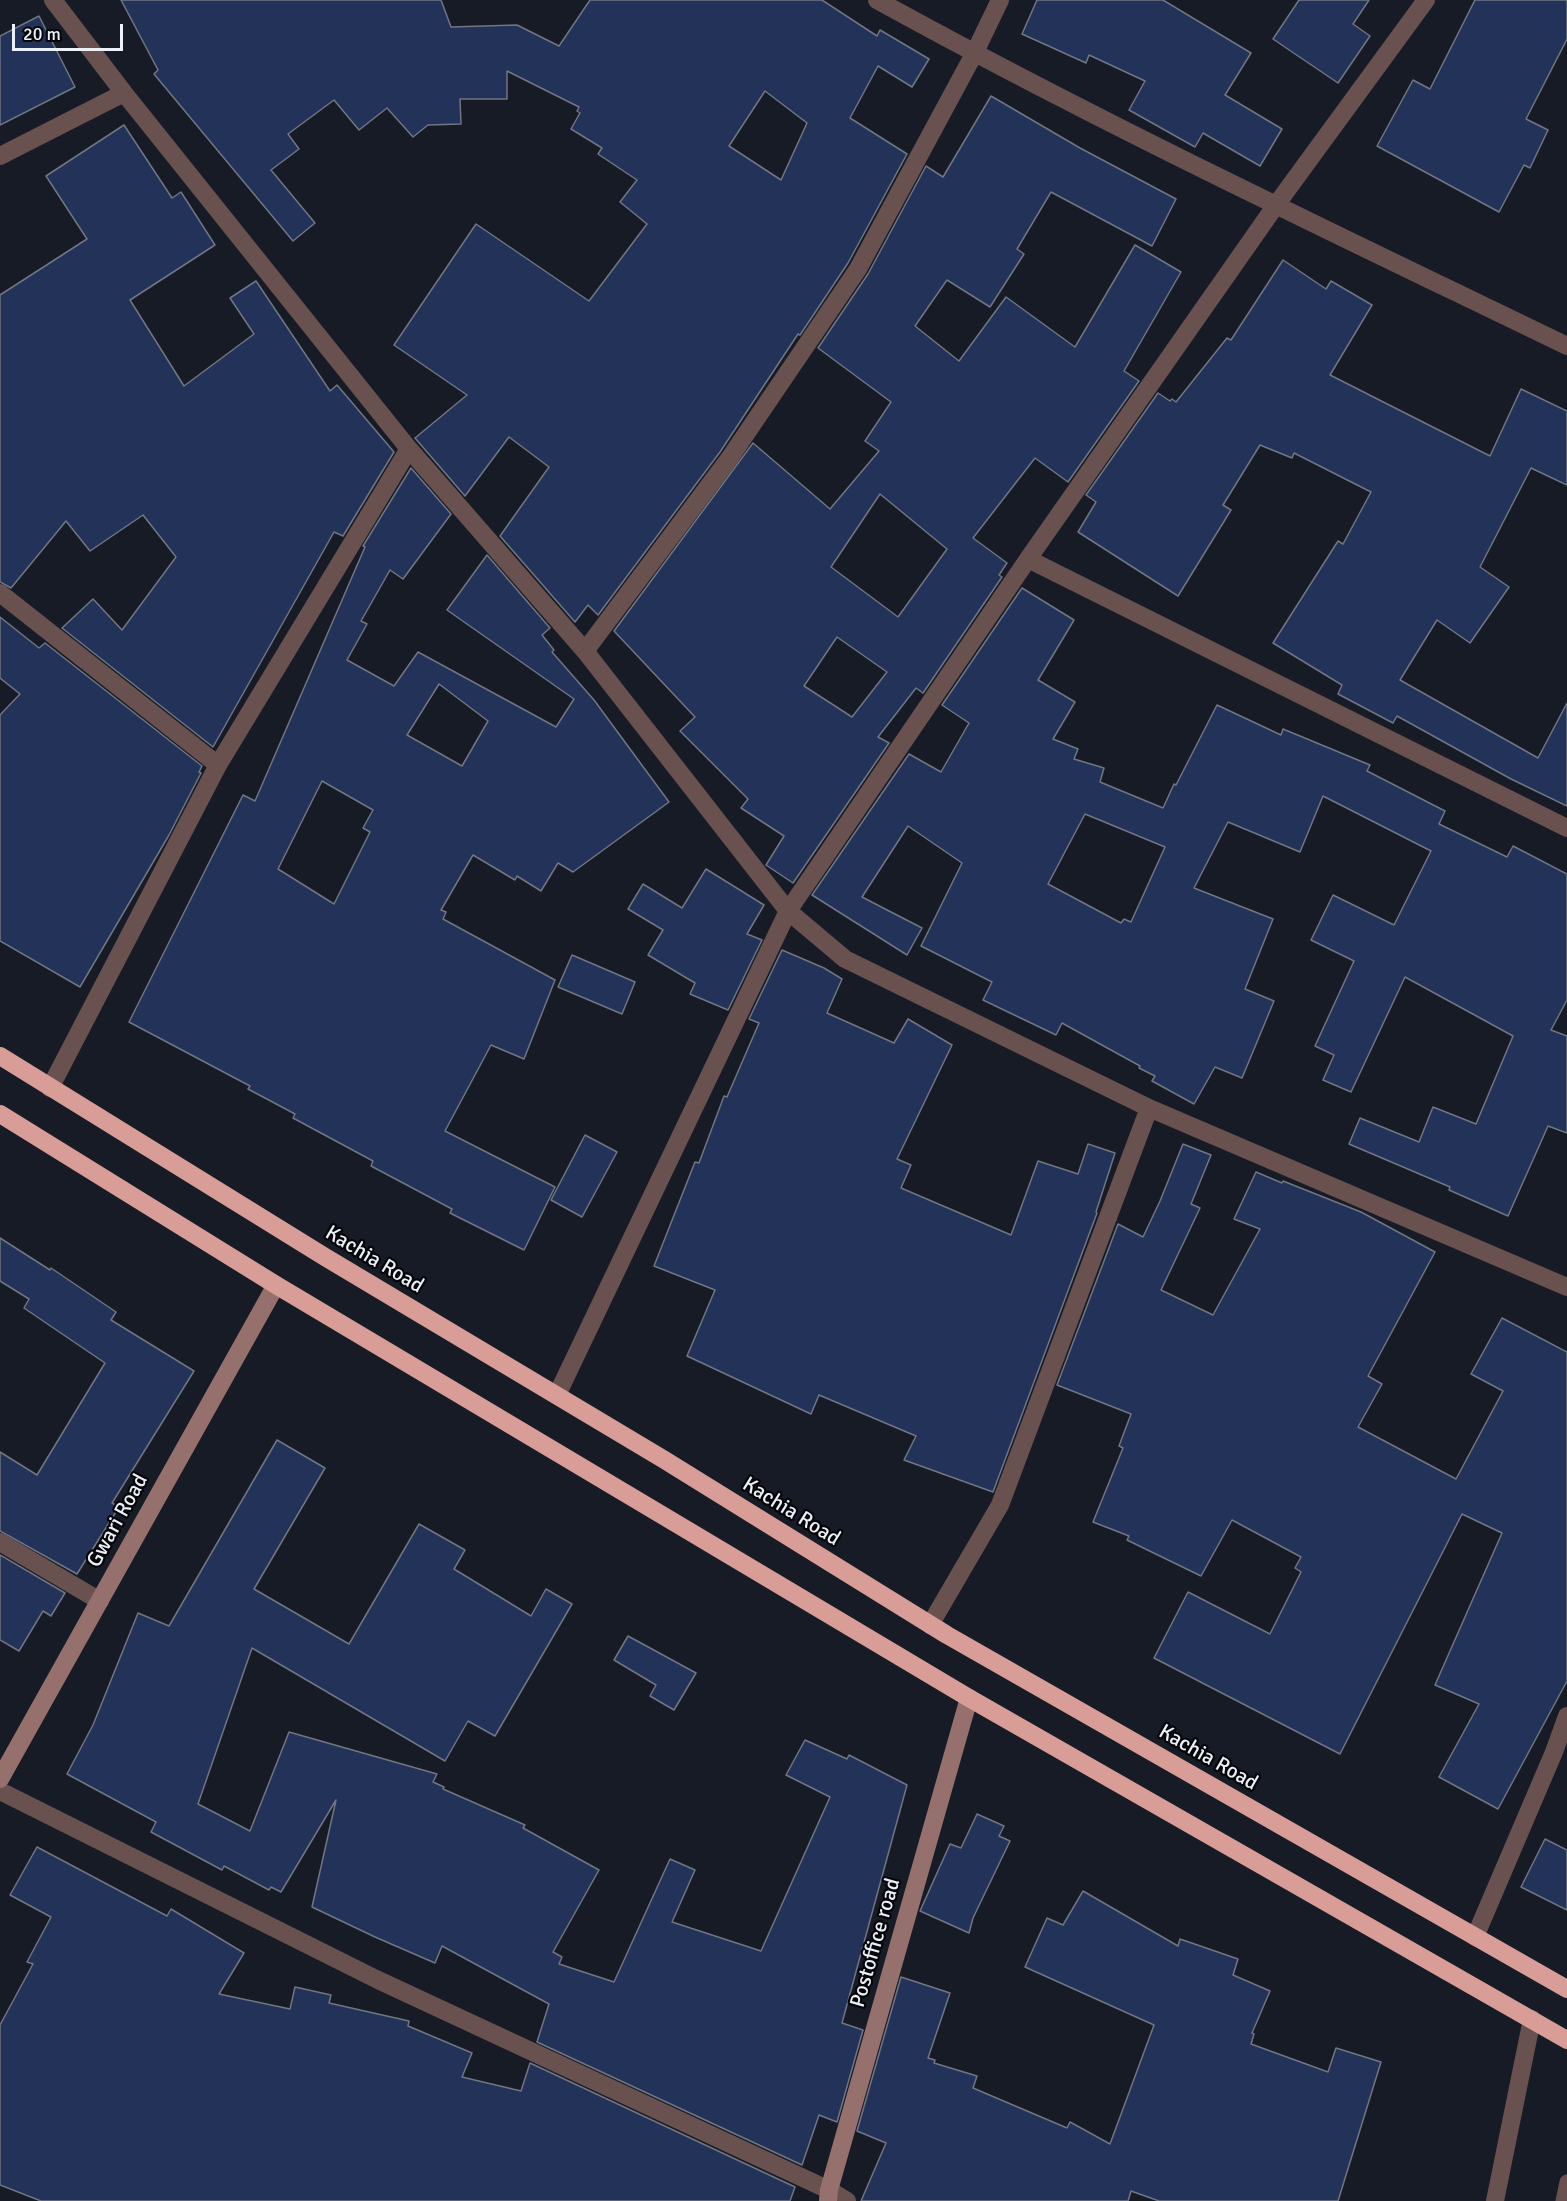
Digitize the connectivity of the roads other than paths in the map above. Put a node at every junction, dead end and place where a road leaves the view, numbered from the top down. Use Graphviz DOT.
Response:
graph roads {
  1 [pos="53,0"];
  2 [pos="877,0"];
  3 [pos="1000,0"];
  4 [pos="1425,0"];
  5 [pos="975,54"];
  6 [pos="124,93"];
  7 [pos="0,156"];
  8 [pos="1276,205"];
  9 [pos="1567,346"];
  10 [pos="409,449"];
  11 [pos="1028,559"];
  12 [pos="0,593"];
  13 [pos="585,651"];
  14 [pos="218,765"];
  15 [pos="1567,828"];
  16 [pos="788,911"];
  17 [pos="0,1056"];
  18 [pos="50,1088"];
  19 [pos="1149,1108"];
  20 [pos="0,1114"];
  21 [pos="276,1285"];
  22 [pos="1567,1287"];
  23 [pos="557,1395"];
  24 [pos="0,1542"];
  25 [pos="100,1601"];
  26 [pos="930,1625"];
  27 [pos="969,1698"];
  28 [pos="1567,1716"];
  29 [pos="1561,1755"];
  30 [pos="0,1779"];
  31 [pos="0,1791"];
  32 [pos="1475,1937"];
  33 [pos="1567,1989"];
  34 [pos="1532,2019"];
  35 [pos="1567,2040"];
  36 [pos="1567,2182"];
  37 [pos="828,2196"];
  38 [pos="847,2201"];
  39 [pos="1495,2201"];
  40 [pos="1563,2201"];
  1 -- 6 [label="street"];
  2 -- 5 [label="street"];
  3 -- 5 [label="street"];
  4 -- 8 [label="street"];
  5 -- 8 [label="street"];
  5 -- 13 [label="street"];
  6 -- 7 [label="street"];
  6 -- 10 [label="street"];
  8 -- 9 [label="street"];
  8 -- 11 [label="street"];
  10 -- 13 [label="street"];
  10 -- 14 [label="street"];
  11 -- 15 [label="street"];
  11 -- 16 [label="street"];
  12 -- 14 [label="street"];
  13 -- 16 [label="street"];
  14 -- 18 [label="street"];
  16 -- 19 [label="street"];
  16 -- 23 [label="street"];
  17 -- 18 [label="highway, Kachia Road"];
  18 -- 23 [label="highway, Kachia Road"];
  19 -- 22 [label="street"];
  19 -- 26 [label="street"];
  20 -- 21 [label="highway"];
  21 -- 25 [label="street, Gwari Road"];
  21 -- 27 [label="highway"];
  23 -- 26 [label="highway, Kachia Road"];
  24 -- 25 [label="street"];
  25 -- 30 [label="street, Gwari Road"];
  26 -- 32 [label="highway, Kachia Road"];
  27 -- 34 [label="highway"];
  27 -- 37 [label="street, Postoffice road"];
  28 -- 29 [label="street"];
  29 -- 32 [label="street"];
  31 -- 37 [label="street"];
  32 -- 33 [label="highway, Kachia Road"];
  34 -- 35 [label="highway"];
  34 -- 39 [label="street"];
  36 -- 40 [label="lane"];
  37 -- 38 [label="street"];
}
